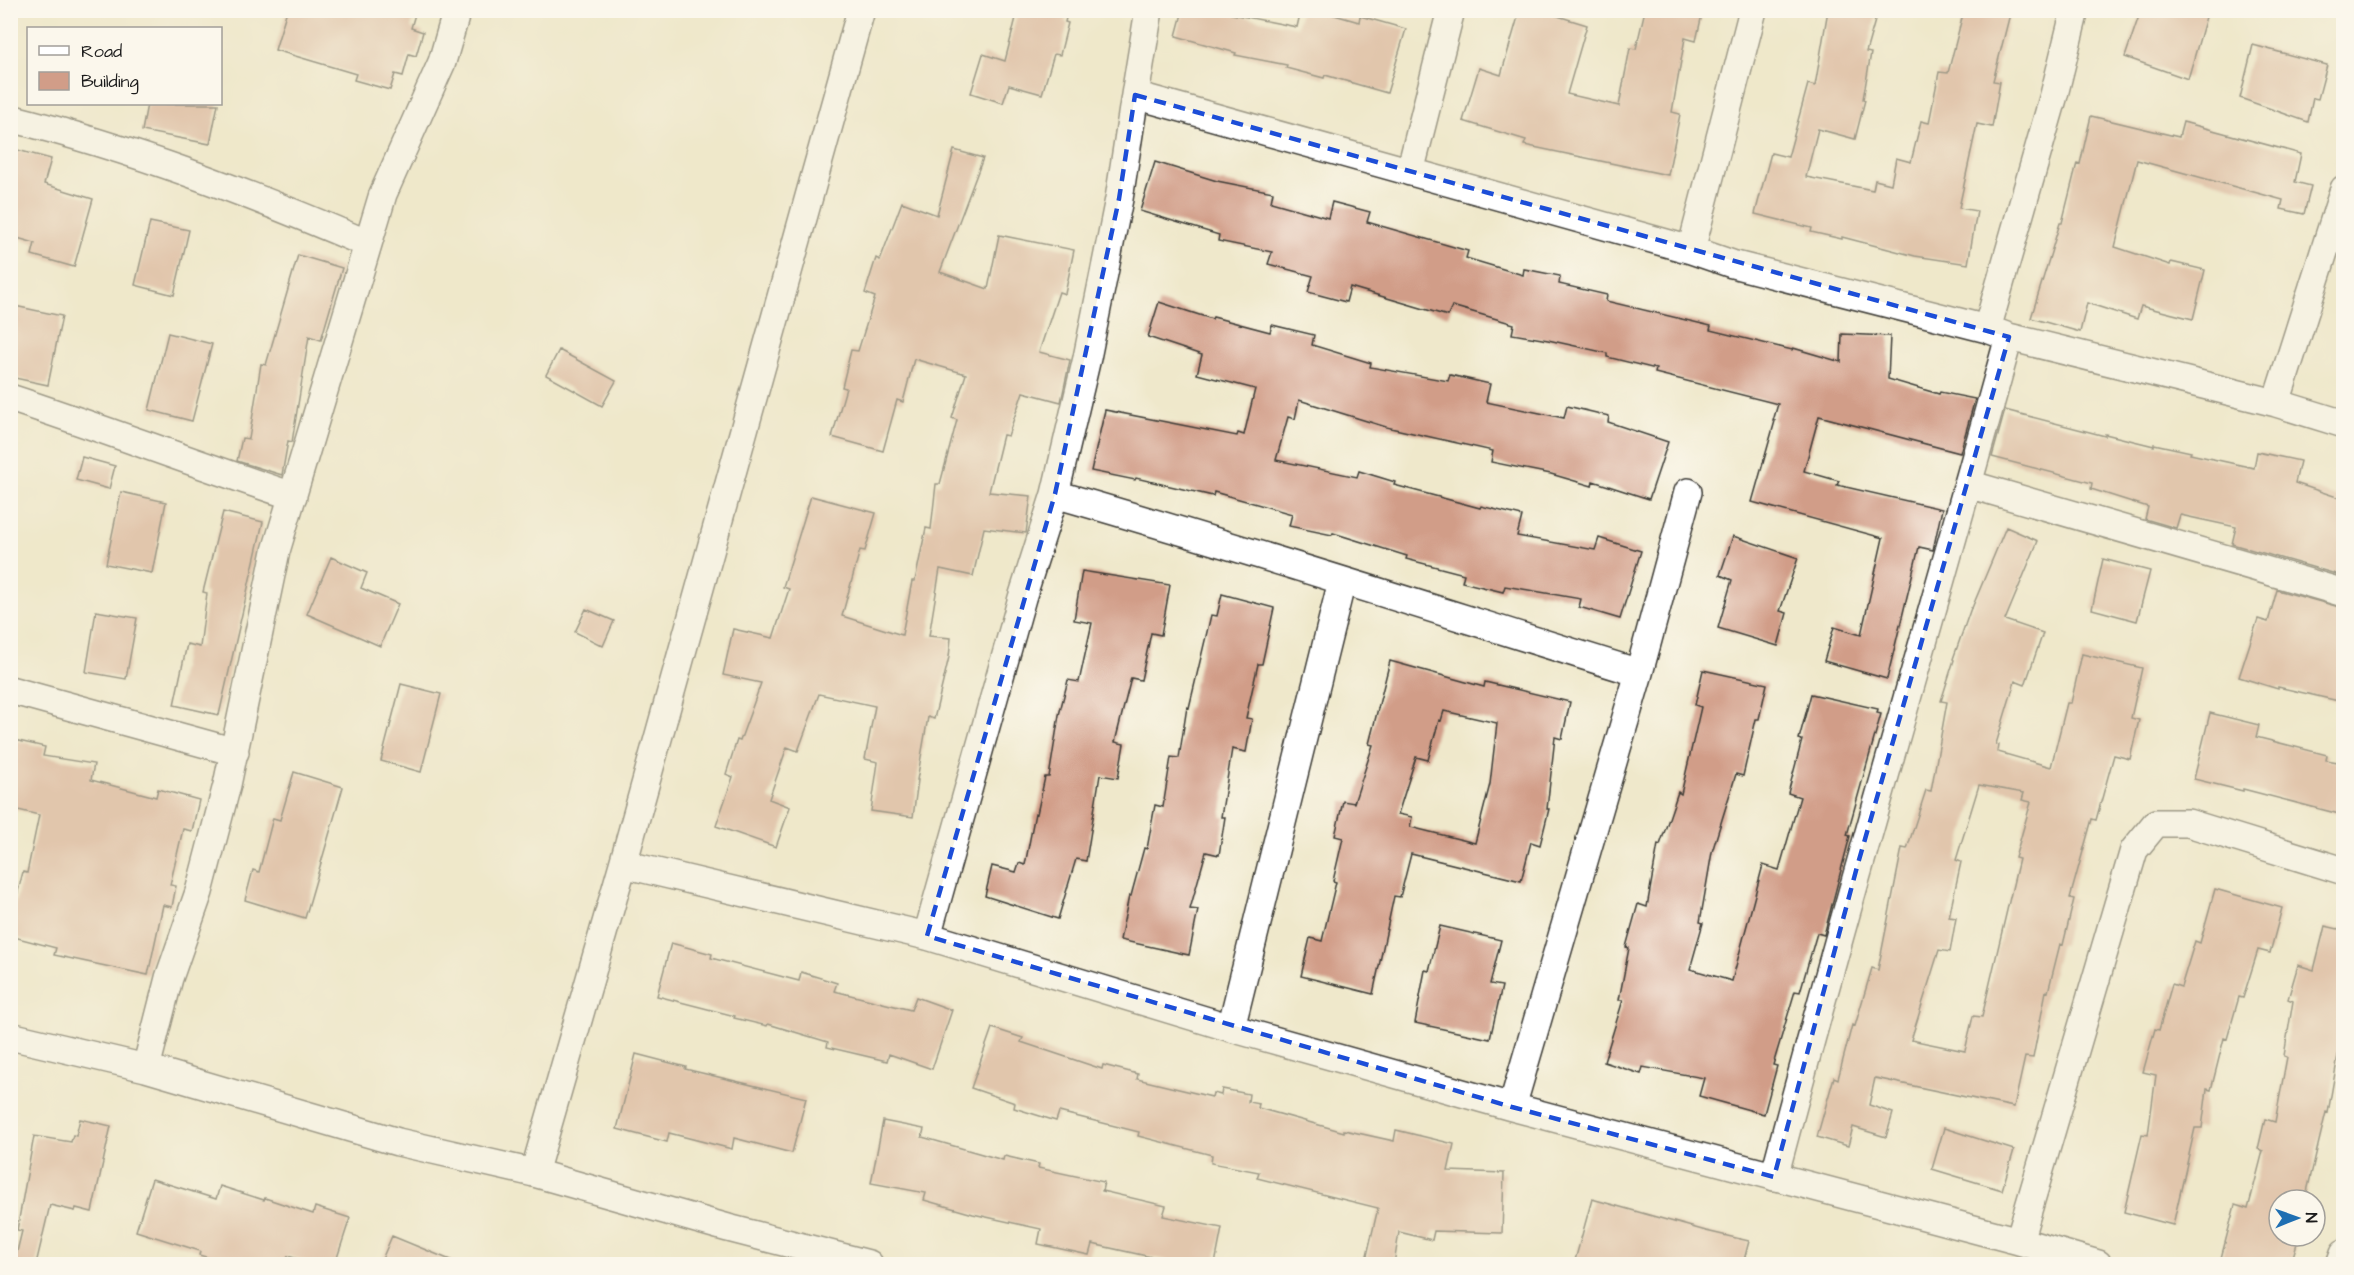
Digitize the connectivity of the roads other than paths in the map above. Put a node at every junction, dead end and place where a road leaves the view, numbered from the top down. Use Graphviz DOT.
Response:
graph roads {
  1 [pos="457,10"];
  2 [pos="861,10"];
  3 [pos="1149,10"];
  4 [pos="1451,10"];
  5 [pos="1753,10"];
  6 [pos="2075,10"];
  7 [pos="1135,95"];
  8 [pos="10,118"];
  9 [pos="1410,172"];
  10 [pos="2343,189"];
  11 [pos="368,244"];
  12 [pos="1691,250"];
  13 [pos="1998,333"];
  14 [pos="10,398"];
  15 [pos="2276,403"];
  16 [pos="2343,424"];
  17 [pos="1968,484"];
  18 [pos="1688,492"];
  19 [pos="1055,494"];
  20 [pos="293,496"];
  21 [pos="1341,582"];
  22 [pos="2343,593"];
  23 [pos="1639,673"];
  24 [pos="10,690"];
  25 [pos="235,752"];
  26 [pos="624,864"];
  27 [pos="2343,871"];
  28 [pos="927,936"];
  29 [pos="1232,1029"];
  30 [pos="10,1036"];
  31 [pos="146,1068"];
  32 [pos="1512,1107"];
  33 [pos="534,1173"];
  34 [pos="1774,1177"];
  35 [pos="2019,1241"];
  36 [pos="2343,1253"];
  37 [pos="869,1264"];
  38 [pos="2098,1264"];
  39 [pos="2340,1264"];
  1 -- 11 [label="street"];
  2 -- 26 [label="street"];
  3 -- 7 [label="street"];
  4 -- 9 [label="street"];
  5 -- 12 [label="street"];
  6 -- 13 [label="street"];
  7 -- 9 [label="street"];
  7 -- 19 [label="street"];
  8 -- 11 [label="street"];
  9 -- 12 [label="street"];
  10 -- 15 [label="street"];
  11 -- 20 [label="street"];
  12 -- 13 [label="street"];
  13 -- 15 [label="street"];
  13 -- 17 [label="street"];
  14 -- 20 [label="street"];
  15 -- 16 [label="street"];
  17 -- 22 [label="street"];
  17 -- 34 [label="street"];
  18 -- 23 [label="street"];
  19 -- 21 [label="street"];
  19 -- 28 [label="street"];
  20 -- 25 [label="street"];
  21 -- 23 [label="street"];
  21 -- 29 [label="street"];
  23 -- 32 [label="street"];
  24 -- 25 [label="street"];
  25 -- 31 [label="street"];
  26 -- 28 [label="street"];
  26 -- 33 [label="street"];
  27 -- 35 [label="street"];
  28 -- 29 [label="street"];
  29 -- 32 [label="street"];
  30 -- 31 [label="street"];
  31 -- 33 [label="street"];
  32 -- 34 [label="street"];
  33 -- 37 [label="street"];
  34 -- 35 [label="street"];
  35 -- 38 [label="street"];
  36 -- 39 [label="street"];
}
